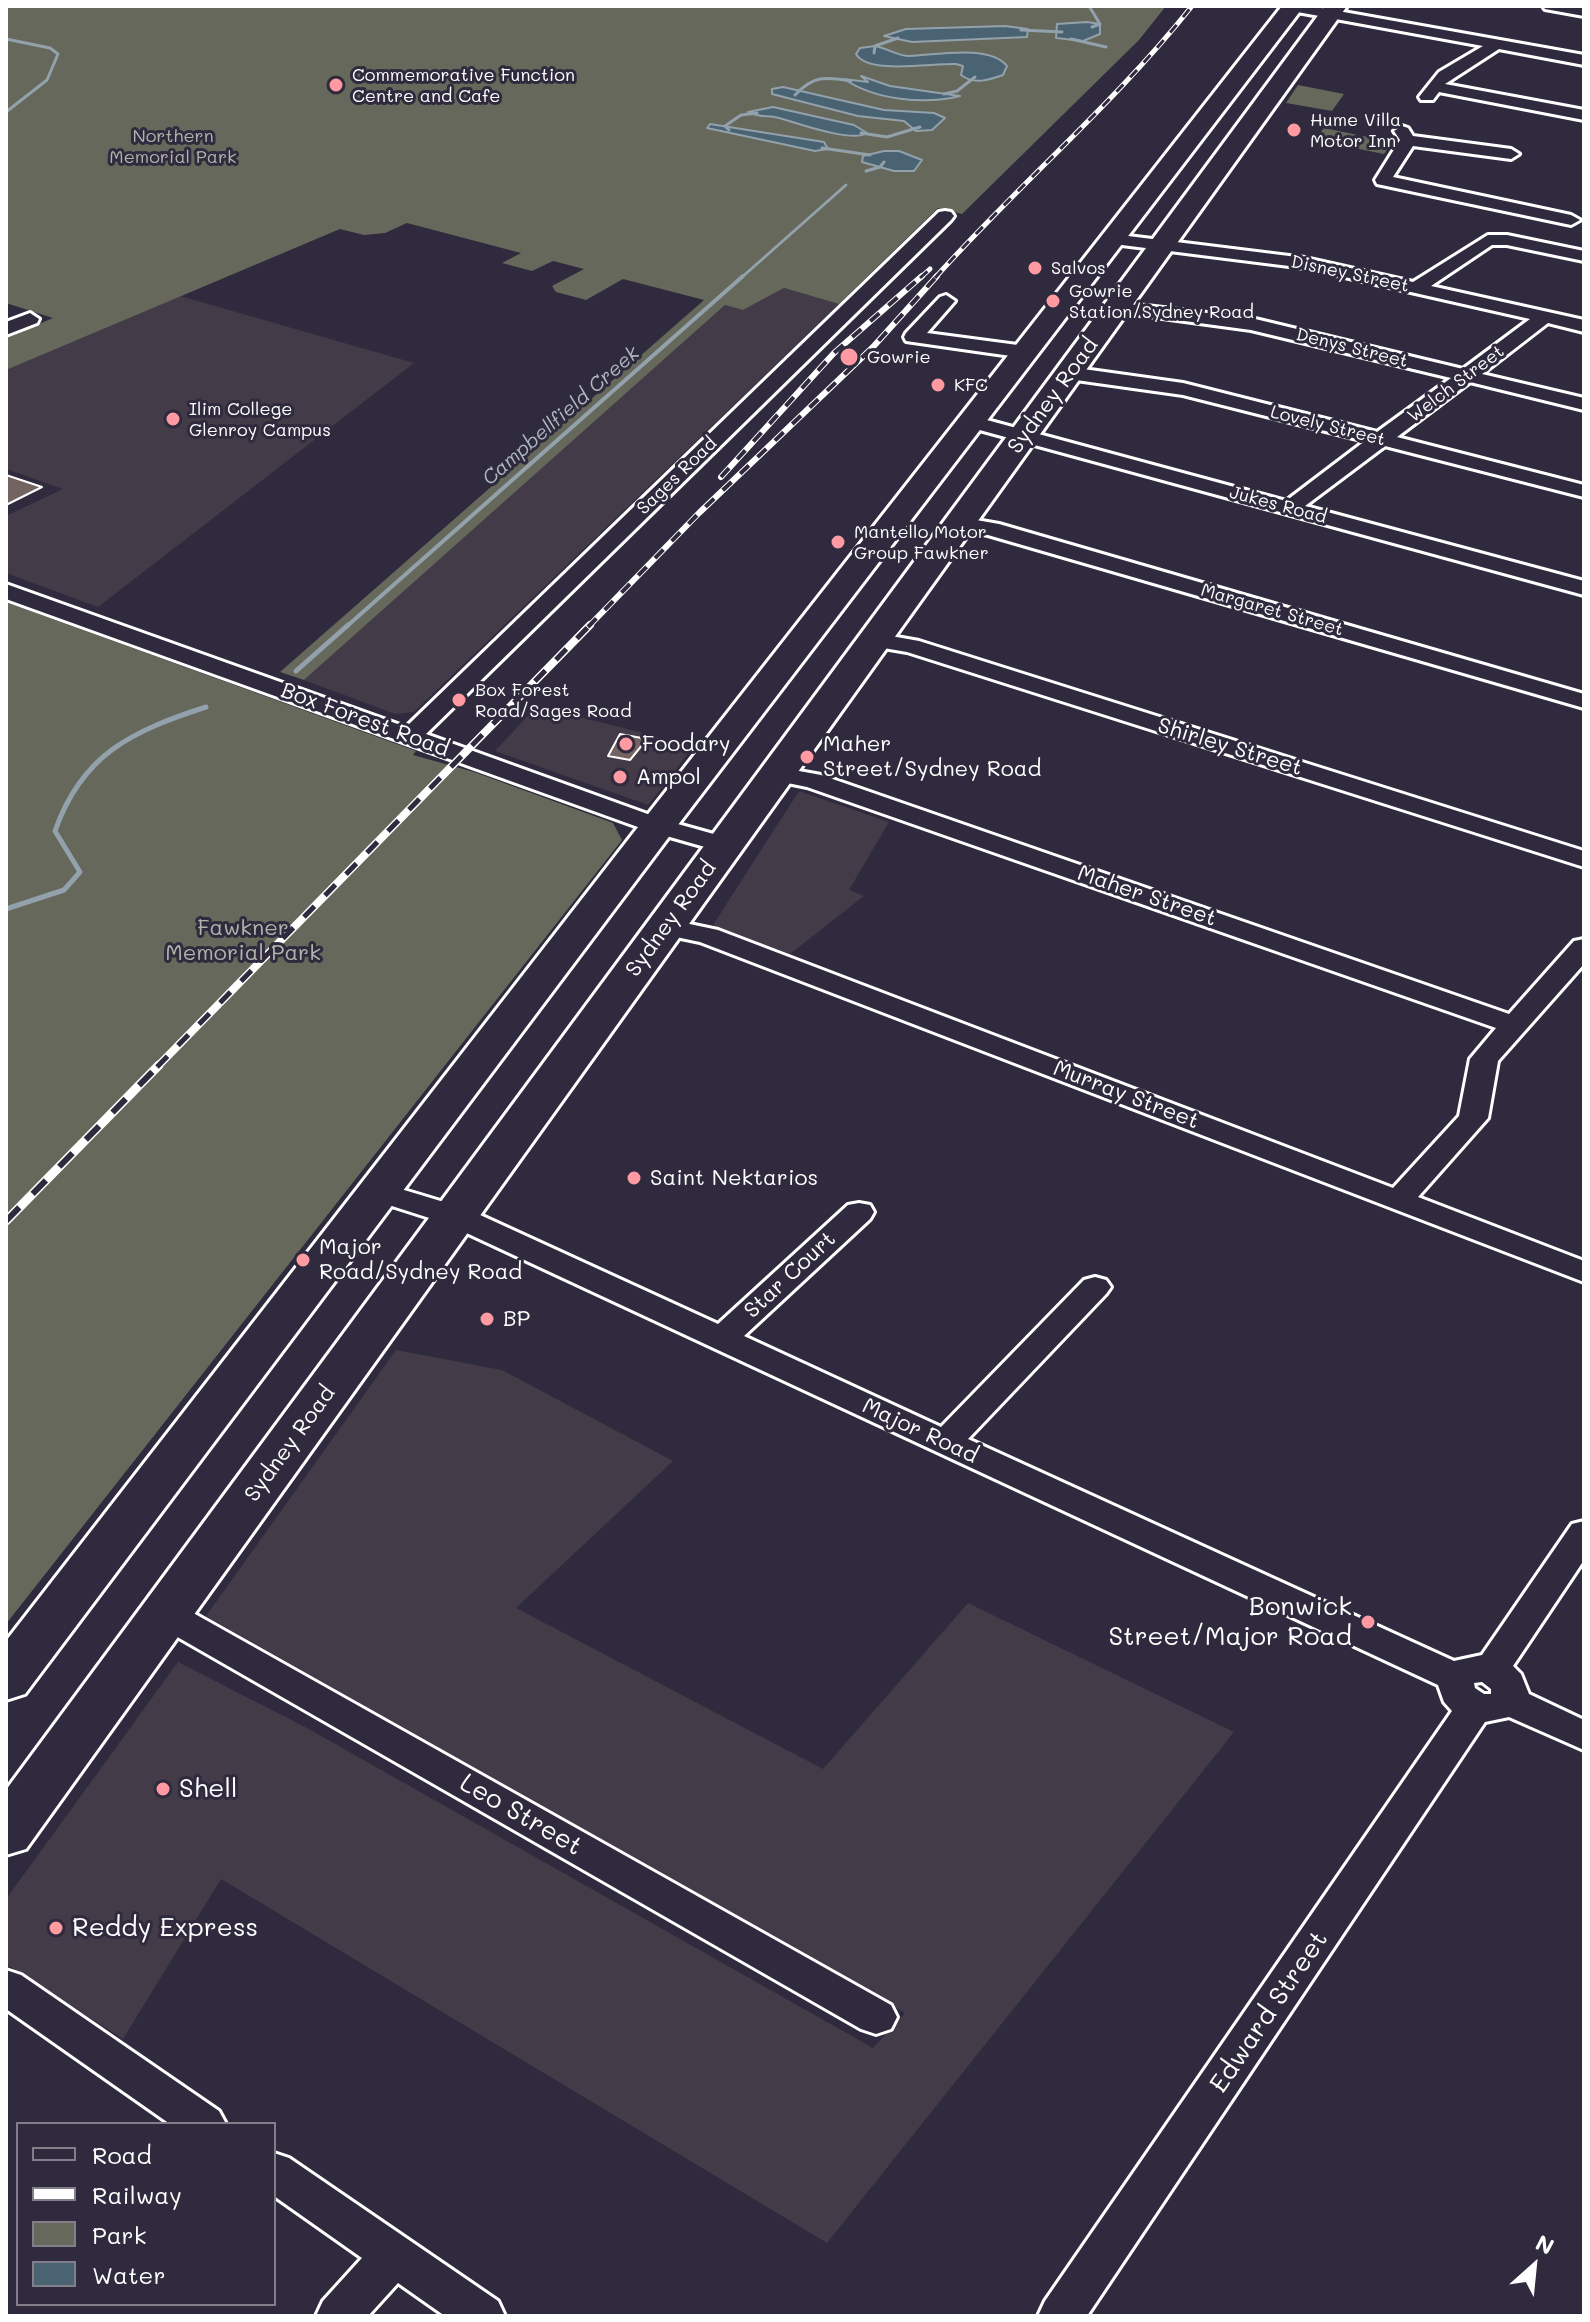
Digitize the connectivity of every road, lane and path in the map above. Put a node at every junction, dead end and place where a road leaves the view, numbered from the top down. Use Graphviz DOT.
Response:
graph roads {
  1 [pos="1292,6"];
  2 [pos="1550,6"];
  3 [pos="1334,9"];
  4 [pos="1361,12"];
  5 [pos="1584,12"];
  6 [pos="1497,44"];
  7 [pos="1584,60"];
  8 [pos="1584,115"];
  9 [pos="1511,154"];
  10 [pos="945,216"];
  11 [pos="1578,216"];
  12 [pos="1112,239"];
  13 [pos="1162,245"];
  14 [pos="1535,246"];
  15 [pos="1584,256"];
  16 [pos="1416,288"];
  17 [pos="946,301"];
  18 [pos="1118,306"];
  19 [pos="6,312"];
  20 [pos="1545,317"];
  21 [pos="1584,326"];
  22 [pos="6,329"];
  23 [pos="1025,352"];
  24 [pos="1069,373"];
  25 [pos="1467,376"];
  26 [pos="1584,404"];
  27 [pos="972,422"];
  28 [pos="1023,435"];
  29 [pos="1381,439"];
  30 [pos="1584,491"];
  31 [pos="1289,508"];
  32 [pos="959,523"];
  33 [pos="1584,588"];
  34 [pos="6,591"];
  35 [pos="874,640"];
  36 [pos="1584,701"];
  37 [pos="410,736"];
  38 [pos="777,774"];
  39 [pos="658,826"];
  40 [pos="726,845"];
  41 [pos="1584,859"];
  42 [pos="666,927"];
  43 [pos="1584,947"];
  44 [pos="1515,1025"];
  45 [pos="381,1192"];
  46 [pos="1400,1199"];
  47 [pos="859,1212"];
  48 [pos="456,1216"];
  49 [pos="1584,1272"];
  50 [pos="1095,1287"];
  51 [pos="721,1339"];
  52 [pos="945,1443"];
  53 [pos="1584,1533"];
  54 [pos="166,1614"];
  55 [pos="6,1680"];
  56 [pos="1483,1689"];
  57 [pos="1584,1736"];
  58 [pos="6,1833"];
  59 [pos="6,1987"];
  60 [pos="876,2017"];
  61 [pos="201,2122"];
  62 [pos="276,2173"];
  63 [pos="394,2255"];
  64 [pos="339,2316"];
  65 [pos="482,2316"];
  66 [pos="1061,2316"];
  1 -- 3 [label="street"];
  1 -- 12 [label="highway"];
  2 -- 5 [label="street"];
  3 -- 4 [label="street"];
  3 -- 13 [label="highway, Sydney Road"];
  4 -- 6 [label="street"];
  6 -- 7 [label="street"];
  6 -- 8 [label="street"];
  9 -- 11 [label="street"];
  10 -- 37 [label="street, Sages Road"];
  11 -- 14 [label="street"];
  12 -- 13 [label="street, Disney Street"];
  12 -- 23 [label="highway"];
  13 -- 16 [label="street, Disney Street"];
  13 -- 18 [label="highway, Sydney Road"];
  14 -- 15 [label="street"];
  14 -- 16 [label="street"];
  16 -- 20 [label="street, Disney Street"];
  17 -- 23 [label="street"];
  18 -- 24 [label="highway, Sydney Road"];
  18 -- 25 [label="street, Denys Street"];
  19 -- 22 [label="street"];
  20 -- 21 [label="street, Disney Street"];
  20 -- 25 [label="street, Welch Street"];
  23 -- 27 [label="highway"];
  24 -- 28 [label="highway, Sydney Road"];
  24 -- 29 [label="street, Lovely Street"];
  25 -- 26 [label="street, Denys Street"];
  25 -- 29 [label="street, Welch Street"];
  27 -- 28 [label="street, Jukes Road"];
  27 -- 39 [label="highway"];
  28 -- 31 [label="street, Jukes Road"];
  28 -- 32 [label="highway, Sydney Road"];
  29 -- 30 [label="street, Lovely Street"];
  29 -- 31 [label="street, Welch Street"];
  31 -- 33 [label="street, Jukes Road"];
  32 -- 35 [label="highway, Sydney Road"];
  32 -- 36 [label="street, Margaret Street"];
  34 -- 37 [label="street, Box Forest Road"];
  35 -- 38 [label="highway, Sydney Road"];
  35 -- 41 [label="street, Shirley Street"];
  37 -- 39 [label="street, Box Forest Road"];
  38 -- 40 [label="highway, Sydney Road"];
  38 -- 44 [label="street, Maher Street"];
  39 -- 40 [label="street, Box Forest Road"];
  39 -- 45 [label="highway"];
  40 -- 42 [label="highway, Sydney Road"];
  42 -- 46 [label="street, Murray Street"];
  42 -- 48 [label="highway, Sydney Road"];
  43 -- 44 [label="street"];
  44 -- 46 [label="street"];
  45 -- 48 [label="street, Major Road"];
  45 -- 55 [label="highway"];
  46 -- 49 [label="street, Murray Street"];
  47 -- 51 [label="street, Star Court"];
  48 -- 51 [label="street, Major Road"];
  48 -- 54 [label="highway, Sydney Road"];
  50 -- 52 [label="street"];
  51 -- 52 [label="street, Major Road"];
  52 -- 56 [label="street, Major Road"];
  53 -- 56 [label="street, Edward Street"];
  54 -- 58 [label="highway, Sydney Road"];
  54 -- 60 [label="street, Leo Street"];
  56 -- 57 [label="street, Major Road"];
  56 -- 66 [label="street, Edward Street"];
  59 -- 61 [label="street"];
  62 -- 63 [label="street"];
  63 -- 64 [label="street"];
  63 -- 65 [label="street"];
}
